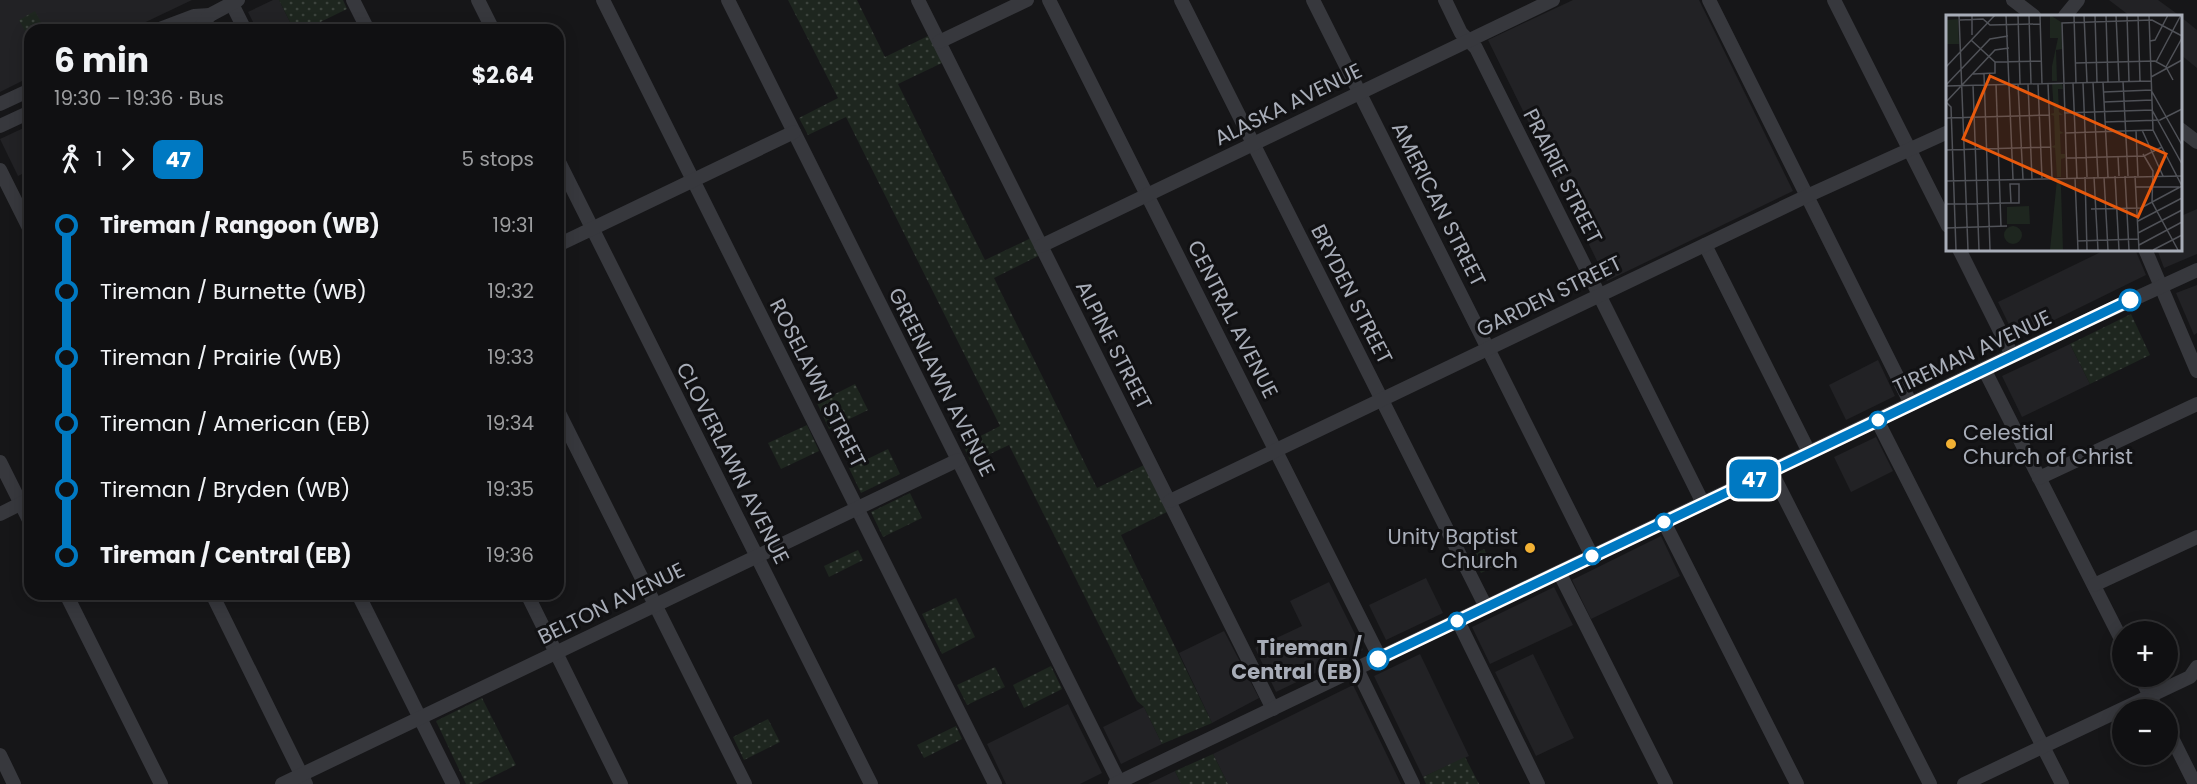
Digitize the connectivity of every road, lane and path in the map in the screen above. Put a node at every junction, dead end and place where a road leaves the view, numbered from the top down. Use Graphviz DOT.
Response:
graph roads {
  1 [pos="353,0"];
  2 [pos="478,0"];
  3 [pos="603,0"];
  4 [pos="728,0"];
  5 [pos="918,0"];
  6 [pos="1027,0"];
  7 [pos="1049,0"];
  8 [pos="1181,0"];
  9 [pos="1313,0"];
  10 [pos="1445,0"];
  11 [pos="1553,0"];
  12 [pos="1708,0"];
  13 [pos="1834,0"];
  14 [pos="2013,0"];
  15 [pos="2078,0"];
  16 [pos="233,1"];
  17 [pos="210,15"];
  18 [pos="2033,15"];
  19 [pos="2066,15"];
  20 [pos="173,24"];
  21 [pos="203,24"];
  22 [pos="243,24"];
  23 [pos="365,24"];
  24 [pos="490,24"];
  25 [pos="1468,41"];
  26 [pos="939,42"];
  27 [pos="24,93"];
  28 [pos="1360,93"];
  29 [pos="0,104"];
  30 [pos="24,115"];
  31 [pos="0,126"];
  32 [pos="2182,130"];
  33 [pos="794,132"];
  34 [pos="1946,133"];
  35 [pos="2197,142"];
  36 [pos="1253,144"];
  37 [pos="1910,150"];
  38 [pos="0,170"];
  39 [pos="564,172"];
  40 [pos="693,180"];
  41 [pos="1147,195"];
  42 [pos="1807,196"];
  43 [pos="24,218"];
  44 [pos="1946,222"];
  45 [pos="592,229"];
  46 [pos="564,242"];
  47 [pos="1705,245"];
  48 [pos="1041,246"];
  49 [pos="1960,250"];
  50 [pos="2145,250"];
  51 [pos="2197,270"];
  52 [pos="2160,285"];
  53 [pos="1599,296"];
  54 [pos="1488,349"];
  55 [pos="2012,355"];
  56 [pos="1984,369"];
  57 [pos="2197,371"];
  58 [pos="1382,400"];
  59 [pos="1911,404"];
  60 [pos="2197,404"];
  61 [pos="1877,420"];
  62 [pos="564,423"];
  63 [pos="1276,450"];
  64 [pos="1809,453"];
  65 [pos="958,459"];
  66 [pos="0,462"];
  67 [pos="1771,471"];
  68 [pos="2039,478"];
  69 [pos="24,499"];
  70 [pos="1170,501"];
  71 [pos="24,503"];
  72 [pos="1703,503"];
  73 [pos="857,508"];
  74 [pos="0,514"];
  75 [pos="1664,522"];
  76 [pos="2197,537"];
  77 [pos="756,556"];
  78 [pos="1592,556"];
  79 [pos="1558,572"];
  80 [pos="2094,585"];
  81 [pos="69,600"];
  82 [pos="215,600"];
  83 [pos="361,600"];
  84 [pos="530,600"];
  85 [pos="655,605"];
  86 [pos="1486,607"];
  87 [pos="1458,621"];
  88 [pos="2112,621"];
  89 [pos="556,653"];
  90 [pos="1380,658"];
  91 [pos="2197,667"];
  92 [pos="1357,669"];
  93 [pos="2146,687"];
  94 [pos="2150,695"];
  95 [pos="2152,699"];
  96 [pos="1273,708"];
  97 [pos="420,718"];
  98 [pos="2043,746"];
  99 [pos="2178,750"];
  100 [pos="0,755"];
  101 [pos="304,779"];
  102 [pos="1117,783"];
  103 [pos="14,784"];
  104 [pos="160,784"];
  105 [pos="282,784"];
  106 [pos="453,784"];
  107 [pos="621,784"];
  108 [pos="745,784"];
  109 [pos="871,784"];
  110 [pos="995,784"];
  111 [pos="1413,784"];
  112 [pos="1538,784"];
  113 [pos="1666,784"];
  114 [pos="1797,784"];
  115 [pos="1930,784"];
  116 [pos="1964,784"];
  117 [pos="2062,784"];
  118 [pos="2195,784"];
  1 -- 23 [label="street"];
  2 -- 24 [label="street"];
  3 -- 40 [label="street, ROSELAWN STREET"];
  4 -- 33 [label="street, GREENLAWN AVENUE"];
  5 -- 26 [label="street, ALPINE STREET"];
  6 -- 26 [label="street"];
  7 -- 41 [label="street, CENTRAL AVENUE"];
  8 -- 36 [label="street, BRYDEN STREET"];
  9 -- 28 [label="street, AMERICAN STREET"];
  10 -- 25 [label="street, PRAIRIE STREET"];
  11 -- 25 [label="street, ALASKA AVENUE"];
  12 -- 42 [label="street"];
  13 -- 37 [label="street"];
  14 -- 18 [label="street"];
  15 -- 19 [label="street"];
  16 -- 17 [label="street"];
  16 -- 22 [label="street"];
  17 -- 20 [label="street"];
  17 -- 21 [label="street"];
  25 -- 28 [label="street, ALASKA AVENUE"];
  25 -- 53 [label="street, PRAIRIE STREET"];
  26 -- 48 [label="street, ALPINE STREET"];
  27 -- 29 [label="street"];
  28 -- 36 [label="street, ALASKA AVENUE"];
  28 -- 54 [label="street, AMERICAN STREET"];
  30 -- 31 [label="street"];
  32 -- 35 [label="street"];
  33 -- 40 [label="street"];
  33 -- 65 [label="street, GREENLAWN AVENUE"];
  34 -- 37 [label="street, GARDEN STREET"];
  36 -- 41 [label="street, ALASKA AVENUE"];
  36 -- 58 [label="street, BRYDEN STREET"];
  37 -- 42 [label="street, GARDEN STREET"];
  37 -- 44 [label="street"];
  38 -- 43 [label="street"];
  39 -- 45 [label="street, CLOVERLAWN AVENUE"];
  40 -- 45 [label="street"];
  40 -- 73 [label="street, ROSELAWN STREET"];
  41 -- 48 [label="street, ALASKA AVENUE"];
  41 -- 63 [label="street, CENTRAL AVENUE"];
  42 -- 47 [label="street, GARDEN STREET"];
  42 -- 59 [label="street"];
  45 -- 46 [label="street"];
  45 -- 77 [label="street, CLOVERLAWN AVENUE"];
  47 -- 53 [label="street, GARDEN STREET"];
  47 -- 64 [label="street"];
  48 -- 70 [label="street, ALPINE STREET"];
  49 -- 55 [label="street"];
  50 -- 52 [label="street"];
  51 -- 52 [label="street, TIREMAN AVENUE"];
  52 -- 55 [label="street, TIREMAN AVENUE"];
  52 -- 57 [label="street"];
  53 -- 54 [label="street, GARDEN STREET"];
  53 -- 72 [label="street, PRAIRIE STREET"];
  54 -- 58 [label="street, GARDEN STREET"];
  54 -- 78 [label="street, AMERICAN STREET"];
  55 -- 56 [label="street, TIREMAN AVENUE"];
  56 -- 59 [label="street, TIREMAN AVENUE"];
  56 -- 68 [label="street"];
  58 -- 63 [label="street, GARDEN STREET"];
  58 -- 86 [label="street, BRYDEN STREET"];
  59 -- 61 [label="street, TIREMAN AVENUE"];
  60 -- 68 [label="street"];
  61 -- 64 [label="street, TIREMAN AVENUE"];
  61 -- 98 [label="street"];
  62 -- 85 [label="street"];
  63 -- 70 [label="street, GARDEN STREET"];
  63 -- 90 [label="street, CENTRAL AVENUE"];
  64 -- 67 [label="street, TIREMAN AVENUE"];
  65 -- 73 [label="street, BELTON AVENUE"];
  65 -- 102 [label="street, GREENLAWN AVENUE"];
  66 -- 69 [label="street"];
  67 -- 72 [label="street, TIREMAN AVENUE"];
  67 -- 115 [label="street"];
  68 -- 80 [label="street"];
  70 -- 96 [label="street, ALPINE STREET"];
  71 -- 74 [label="street"];
  72 -- 75 [label="street, TIREMAN AVENUE"];
  73 -- 77 [label="street, BELTON AVENUE"];
  73 -- 110 [label="street, ROSELAWN STREET"];
  75 -- 78 [label="street, TIREMAN AVENUE"];
  75 -- 114 [label="street"];
  76 -- 80 [label="street"];
  77 -- 85 [label="street, BELTON AVENUE"];
  77 -- 109 [label="street, CLOVERLAWN AVENUE"];
  78 -- 79 [label="street, TIREMAN AVENUE"];
  79 -- 86 [label="street, TIREMAN AVENUE"];
  79 -- 113 [label="street"];
  80 -- 88 [label="street"];
  81 -- 104 [label="street"];
  82 -- 101 [label="street"];
  83 -- 97 [label="street"];
  84 -- 89 [label="street"];
  85 -- 89 [label="street, BELTON AVENUE"];
  85 -- 108 [label="street"];
  86 -- 87 [label="street, TIREMAN AVENUE"];
  87 -- 90 [label="street, TIREMAN AVENUE"];
  87 -- 112 [label="street"];
  89 -- 97 [label="street, BELTON AVENUE"];
  89 -- 107 [label="street"];
  90 -- 92 [label="street, TIREMAN AVENUE"];
  91 -- 94 [label="street"];
  92 -- 96 [label="street, TIREMAN AVENUE"];
  92 -- 111 [label="street"];
  93 -- 94 [label="street"];
  94 -- 95 [label="street"];
  94 -- 98 [label="street"];
  96 -- 102 [label="street, TIREMAN AVENUE"];
  97 -- 101 [label="street, BELTON AVENUE"];
  97 -- 106 [label="street"];
  98 -- 116 [label="street"];
  98 -- 117 [label="street"];
  99 -- 118 [label="street"];
  100 -- 103 [label="street"];
  101 -- 105 [label="street, BELTON AVENUE"];
}
